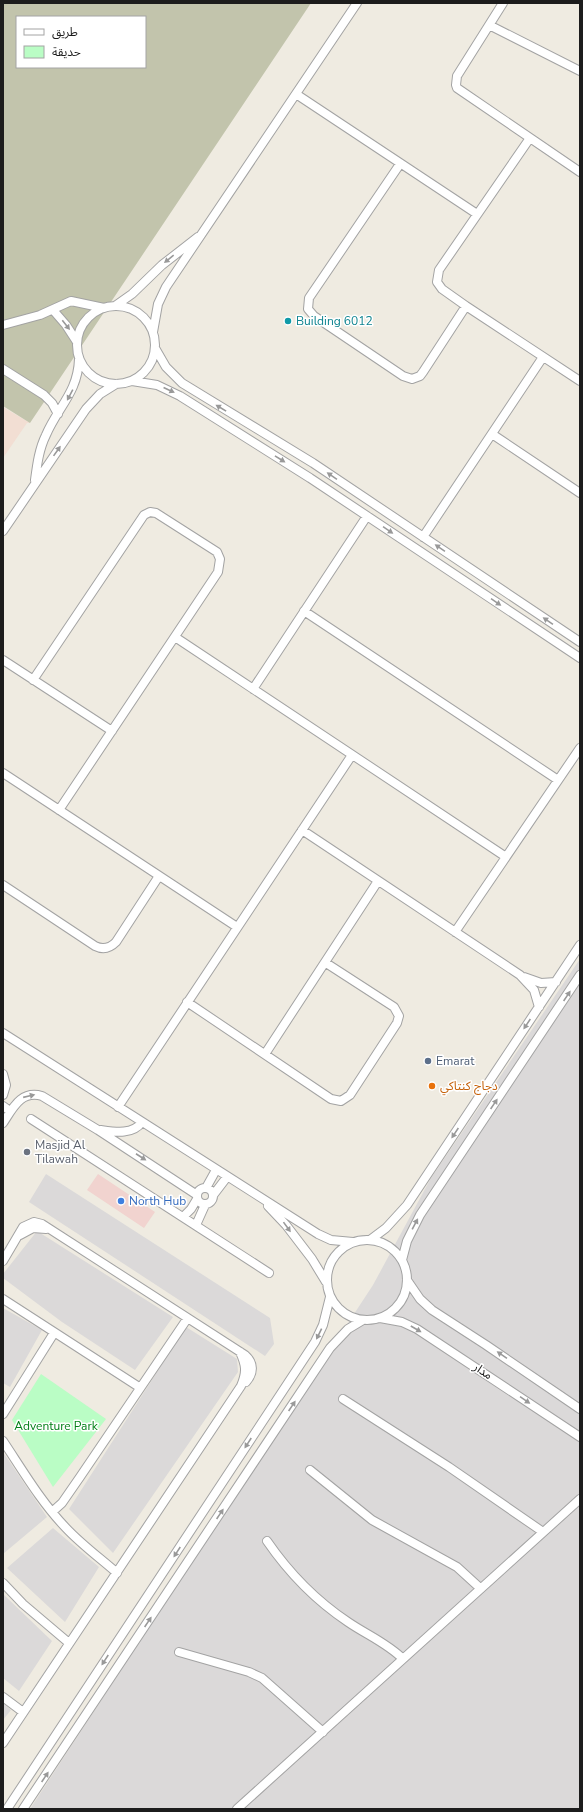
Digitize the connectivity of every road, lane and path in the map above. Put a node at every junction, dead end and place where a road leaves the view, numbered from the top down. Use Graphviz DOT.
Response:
graph roads {
  1 [pos="357,3"];
  2 [pos="503,3"];
  3 [pos="489,25"];
  4 [pos="580,71"];
  5 [pos="296,94"];
  6 [pos="530,138"];
  7 [pos="400,164"];
  8 [pos="580,172"];
  9 [pos="476,214"];
  10 [pos="200,236"];
  11 [pos="115,306"];
  12 [pos="466,306"];
  13 [pos="104,308"];
  14 [pos="53,310"];
  15 [pos="3,325"];
  16 [pos="153,332"];
  17 [pos="77,342"];
  18 [pos="155,348"];
  19 [pos="543,356"];
  20 [pos="79,358"];
  21 [pos="3,369"];
  22 [pos="132,381"];
  23 [pos="580,381"];
  24 [pos="117,384"];
  25 [pos="58,414"];
  26 [pos="492,434"];
  27 [pos="34,483"];
  28 [pos="580,493"];
  29 [pos="367,516"];
  30 [pos="3,531"];
  31 [pos="423,537"];
  32 [pos="304,611"];
  33 [pos="175,637"];
  34 [pos="580,642"];
  35 [pos="580,658"];
  36 [pos="3,660"];
  37 [pos="33,680"];
  38 [pos="253,689"];
  39 [pos="112,731"];
  40 [pos="580,748"];
  41 [pos="352,755"];
  42 [pos="3,773"];
  43 [pos="558,780"];
  44 [pos="59,810"];
  45 [pos="302,830"];
  46 [pos="506,858"];
  47 [pos="159,876"];
  48 [pos="378,881"];
  49 [pos="3,885"];
  50 [pos="237,927"];
  51 [pos="455,932"];
  52 [pos="580,945"];
  53 [pos="326,963"];
  54 [pos="520,976"];
  55 [pos="580,976"];
  56 [pos="556,982"];
  57 [pos="187,1002"];
  58 [pos="539,1007"];
  59 [pos="3,1033"];
  60 [pos="265,1054"];
  61 [pos="3,1074"];
  62 [pos="3,1096"];
  63 [pos="3,1106"];
  64 [pos="118,1107"];
  65 [pos="10,1112"];
  66 [pos="31,1119"];
  67 [pos="142,1122"];
  68 [pos="3,1123"];
  69 [pos="98,1130"];
  70 [pos="216,1170"];
  71 [pos="227,1177"];
  72 [pos="237,1183"];
  73 [pos="206,1188"];
  74 [pos="214,1194"];
  75 [pos="197,1197"];
  76 [pos="205,1204"];
  77 [pos="183,1217"];
  78 [pos="196,1226"];
  79 [pos="370,1240"];
  80 [pos="353,1242"];
  81 [pos="402,1260"];
  82 [pos="3,1261"];
  83 [pos="269,1272"];
  84 [pos="407,1280"];
  85 [pos="326,1282"];
  86 [pos="330,1297"];
  87 [pos="3,1299"];
  88 [pos="380,1318"];
  89 [pos="186,1319"];
  90 [pos="363,1320"];
  91 [pos="54,1334"];
  92 [pos="140,1387"];
  93 [pos="343,1399"];
  94 [pos="580,1409"];
  95 [pos="3,1414"];
  96 [pos="580,1437"];
  97 [pos="3,1441"];
  98 [pos="310,1470"];
  99 [pos="580,1499"];
  100 [pos="52,1512"];
  101 [pos="543,1532"];
  102 [pos="267,1541"];
  103 [pos="117,1573"];
  104 [pos="3,1583"];
  105 [pos="480,1588"];
  106 [pos="69,1643"];
  107 [pos="179,1652"];
  108 [pos="403,1659"];
  109 [pos="3,1697"];
  110 [pos="23,1712"];
  111 [pos="323,1732"];
  112 [pos="3,1743"];
  113 [pos="7,1809"];
  114 [pos="23,1809"];
  115 [pos="237,1809"];
  1 -- 5 [label="street"];
  2 -- 3 [label="street"];
  3 -- 4 [label="street"];
  3 -- 6 [label="street"];
  5 -- 7 [label="street"];
  5 -- 10 [label="street"];
  6 -- 8 [label="street"];
  6 -- 9 [label="street"];
  7 -- 9 [label="street"];
  7 -- 12 [label="street"];
  9 -- 12 [label="street"];
  10 -- 11 [label="street, one-way"];
  10 -- 16 [label="street"];
  11 -- 13 [label="street"];
  11 -- 16 [label="street"];
  12 -- 19 [label="street"];
  13 -- 14 [label="street"];
  13 -- 17 [label="street"];
  14 -- 15 [label="street"];
  14 -- 17 [label="street, one-way"];
  16 -- 18 [label="street"];
  17 -- 20 [label="street"];
  18 -- 22 [label="street"];
  31 -- 18 [label="street, one-way"];
  19 -- 23 [label="street"];
  19 -- 26 [label="street"];
  20 -- 24 [label="street"];
  20 -- 25 [label="street, one-way"];
  21 -- 25 [label="street"];
  22 -- 24 [label="street"];
  22 -- 29 [label="street, one-way"];
  27 -- 24 [label="street, one-way"];
  25 -- 27 [label="street"];
  26 -- 28 [label="street"];
  26 -- 31 [label="street"];
  27 -- 30 [label="street"];
  29 -- 32 [label="street"];
  29 -- 35 [label="street, one-way"];
  34 -- 31 [label="street, one-way"];
  32 -- 38 [label="street"];
  32 -- 43 [label="street"];
  33 -- 37 [label="street"];
  33 -- 38 [label="street"];
  33 -- 39 [label="street"];
  36 -- 37 [label="street"];
  37 -- 39 [label="street"];
  38 -- 41 [label="street"];
  39 -- 44 [label="street"];
  40 -- 43 [label="street"];
  41 -- 45 [label="street"];
  41 -- 46 [label="street"];
  42 -- 44 [label="street"];
  43 -- 46 [label="street"];
  44 -- 47 [label="street"];
  45 -- 48 [label="street"];
  45 -- 50 [label="street"];
  46 -- 51 [label="street"];
  47 -- 49 [label="street"];
  47 -- 50 [label="street"];
  48 -- 51 [label="street"];
  48 -- 53 [label="street"];
  50 -- 57 [label="street"];
  51 -- 54 [label="street"];
  52 -- 56 [label="street"];
  53 -- 60 [label="street"];
  53 -- 60 [label="street"];
  54 -- 56 [label="street"];
  54 -- 58 [label="street"];
  81 -- 55 [label="street, one-way"];
  56 -- 58 [label="street"];
  57 -- 60 [label="street"];
  57 -- 64 [label="street"];
  58 -- 79 [label="street, one-way"];
  59 -- 64 [label="street"];
  61 -- 62 [label="street"];
  63 -- 65 [label="street"];
  64 -- 67 [label="street"];
  65 -- 68 [label="street"];
  65 -- 69 [label="street, one-way"];
  66 -- 77 [label="street"];
  67 -- 69 [label="street"];
  67 -- 70 [label="street"];
  69 -- 75 [label="street, one-way"];
  70 -- 71 [label="street"];
  70 -- 73 [label="street"];
  71 -- 72 [label="street"];
  71 -- 74 [label="street"];
  72 -- 80 [label="street"];
  72 -- 85 [label="street, one-way"];
  73 -- 74 [label="street"];
  73 -- 75 [label="street"];
  74 -- 76 [label="street"];
  75 -- 76 [label="street"];
  75 -- 77 [label="street"];
  76 -- 78 [label="street"];
  77 -- 78 [label="street"];
  78 -- 83 [label="street"];
  79 -- 80 [label="street"];
  79 -- 81 [label="street"];
  80 -- 85 [label="street"];
  81 -- 84 [label="street"];
  82 -- 89 [label="street"];
  84 -- 88 [label="street"];
  94 -- 84 [label="street, مدار, one-way"];
  85 -- 86 [label="street"];
  86 -- 90 [label="street"];
  86 -- 113 [label="street, one-way"];
  87 -- 91 [label="street"];
  88 -- 90 [label="street"];
  88 -- 96 [label="street, مدار, one-way"];
  89 -- 92 [label="street"];
  89 -- 103 [label="street"];
  114 -- 90 [label="street, one-way"];
  91 -- 92 [label="street"];
  91 -- 95 [label="street"];
  92 -- 100 [label="street"];
  93 -- 101 [label="street"];
  97 -- 100 [label="street"];
  98 -- 105 [label="street"];
  99 -- 101 [label="street"];
  100 -- 103 [label="street"];
  101 -- 105 [label="street"];
  102 -- 108 [label="street"];
  103 -- 106 [label="street"];
  104 -- 106 [label="street"];
  105 -- 108 [label="street"];
  106 -- 110 [label="street"];
  107 -- 111 [label="street"];
  108 -- 111 [label="street"];
  109 -- 110 [label="street"];
  110 -- 112 [label="street"];
  111 -- 115 [label="street"];
}
